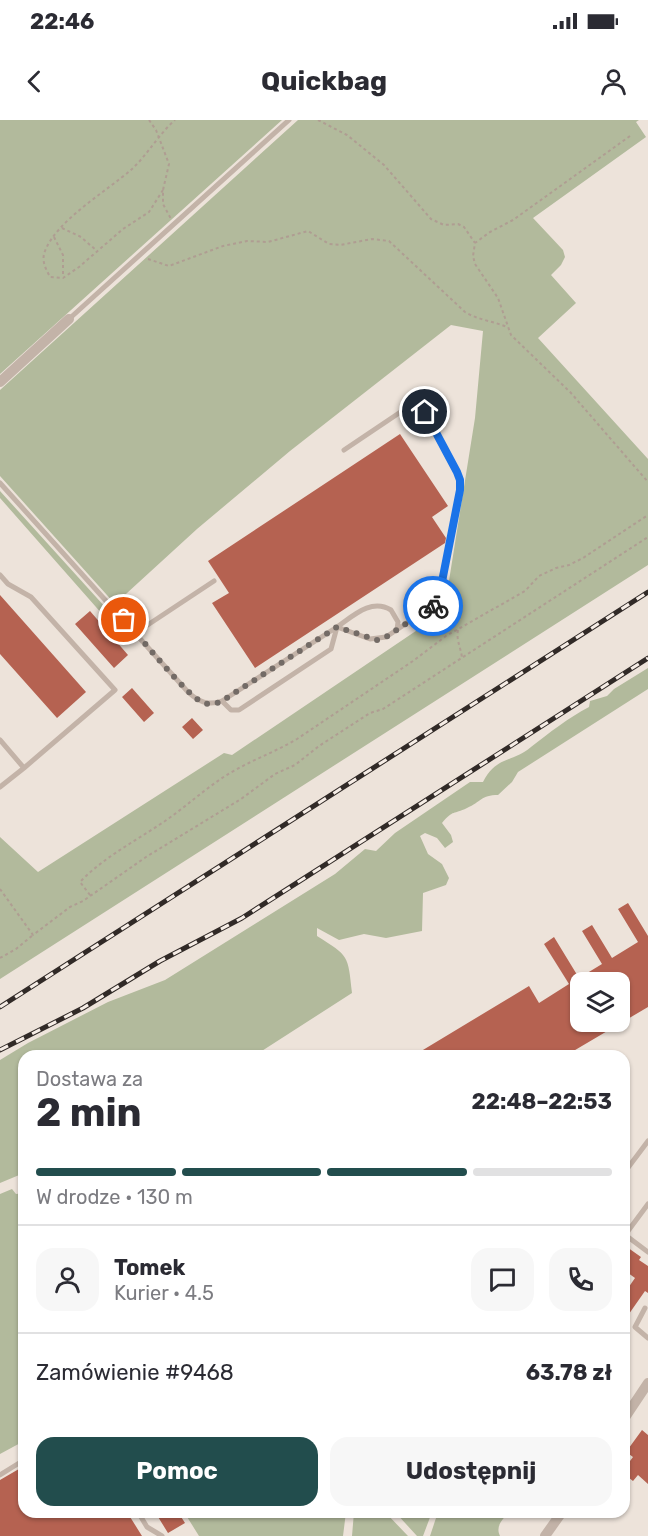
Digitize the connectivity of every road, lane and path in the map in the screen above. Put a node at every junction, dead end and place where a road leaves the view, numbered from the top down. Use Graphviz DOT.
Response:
graph roads {
  1 [pos="149,120"];
  2 [pos="175,120"];
  3 [pos="290,120"];
  4 [pos="318,120"];
  5 [pos="630,136"];
  6 [pos="159,138"];
  7 [pos="163,190"];
  8 [pos="174,224"];
  9 [pos="62,228"];
  10 [pos="54,237"];
  11 [pos="475,243"];
  12 [pos="97,251"];
  13 [pos="140,254"];
  14 [pos="63,278"];
  15 [pos="69,320"];
  16 [pos="507,327"];
  17 [pos="0,382"];
  18 [pos="344,450"];
  19 [pos="0,483"];
  20 [pos="648,483"];
  21 [pos="648,515"];
  22 [pos="648,537"];
  23 [pos="0,575"];
  24 [pos="214,581"];
  25 [pos="337,627"];
  26 [pos="397,630"];
  27 [pos="458,630"];
  28 [pos="136,632"];
  29 [pos="305,648"];
  30 [pos="462,658"];
  31 [pos="313,661"];
  32 [pos="222,701"];
  33 [pos="0,740"];
  34 [pos="24,768"];
  35 [pos="0,787"];
  36 [pos="0,889"];
  37 [pos="90,895"];
  38 [pos="33,935"];
  39 [pos="0,958"];
  40 [pos="648,1141"];
  41 [pos="630,1165"];
  42 [pos="648,1204"];
  43 [pos="630,1227"];
  44 [pos="630,1238"];
  45 [pos="648,1252"];
  46 [pos="645,1308"];
  47 [pos="648,1338"];
  48 [pos="648,1383"];
  49 [pos="630,1408"];
  50 [pos="18,1464"];
  51 [pos="0,1475"];
  52 [pos="142,1518"];
  53 [pos="558,1518"];
  54 [pos="162,1536"];
  55 [pos="545,1536"];
  1 -- 6 [label="path"];
  2 -- 6 [label="path"];
  3 -- 8 [label="lane"];
  4 -- 11 [label="path"];
  5 -- 11 [label="path"];
  6 -- 7 [label="path"];
  6 -- 9 [label="path"];
  7 -- 8 [label="path"];
  7 -- 12 [label="path"];
  8 -- 13 [label="lane"];
  9 -- 10 [label="path"];
  9 -- 12 [label="path"];
  10 -- 14 [label="path"];
  10 -- 14 [label="path"];
  11 -- 16 [label="path"];
  12 -- 14 [label="path"];
  13 -- 15 [label="lane"];
  13 -- 16 [label="path"];
  15 -- 17 [label="street"];
  16 -- 20 [label="path"];
  18 -- 26 [label="lane"];
  19 -- 28 [label="lane"];
  21 -- 27 [label="path"];
  22 -- 30 [label="path"];
  23 -- 34 [label="lane"];
  24 -- 28 [label="lane"];
  25 -- 26 [label="lane"];
  25 -- 26 [label="lane"];
  25 -- 29 [label="lane"];
  25 -- 31 [label="lane"];
  27 -- 30 [label="path"];
  27 -- 37 [label="path"];
  28 -- 32 [label="lane"];
  29 -- 31 [label="lane"];
  29 -- 32 [label="lane"];
  30 -- 37 [label="path"];
  31 -- 32 [label="lane"];
  33 -- 34 [label="lane"];
  34 -- 35 [label="lane"];
  36 -- 38 [label="path"];
  37 -- 38 [label="path"];
  38 -- 39 [label="path"];
  40 -- 41 [label="lane"];
  42 -- 43 [label="lane"];
  44 -- 45 [label="lane"];
  46 -- 47 [label="lane"];
  48 -- 49 [label="street"];
  50 -- 51 [label="lane"];
  52 -- 54 [label="lane"];
  53 -- 55 [label="street"];
}
